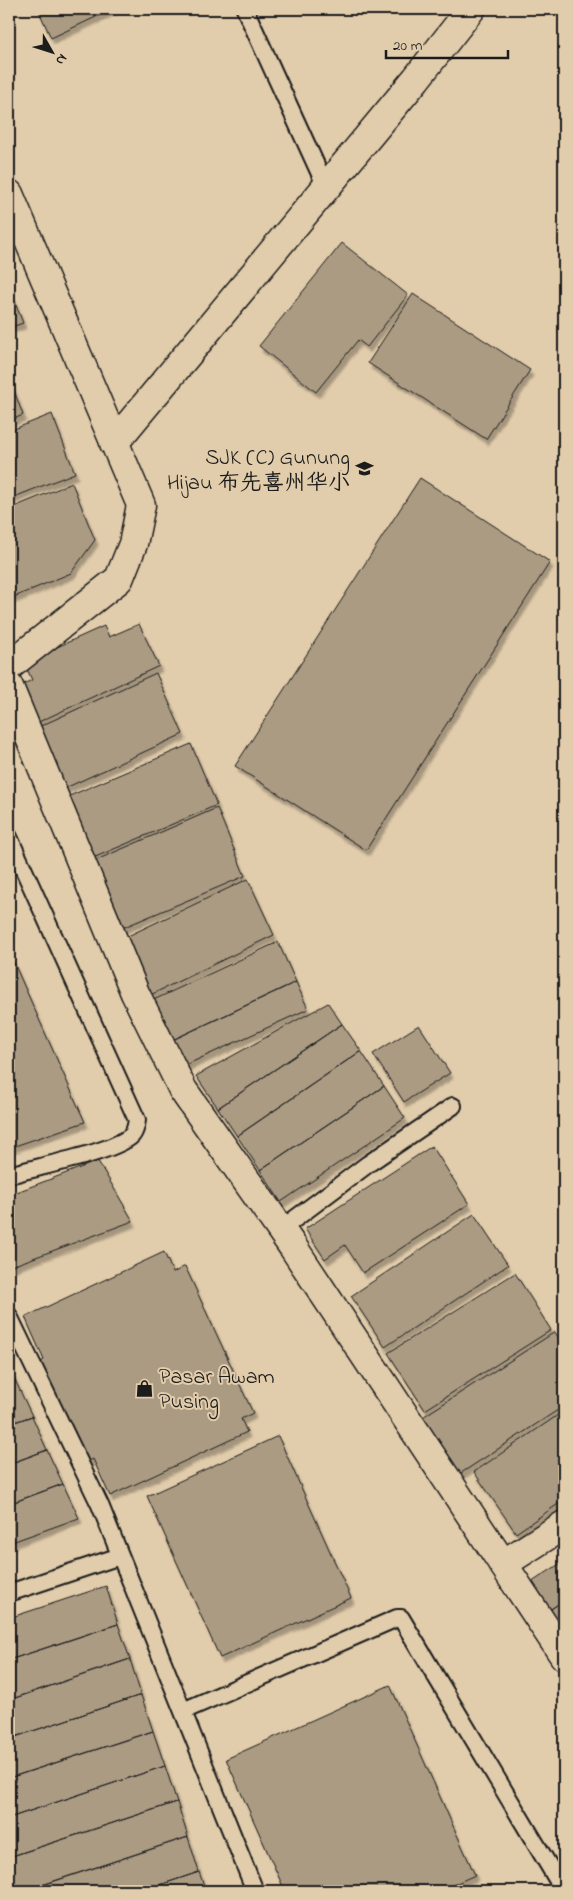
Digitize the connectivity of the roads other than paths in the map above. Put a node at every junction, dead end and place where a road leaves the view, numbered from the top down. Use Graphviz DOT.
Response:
graph roads {
  1 [pos="245,9"];
  2 [pos="471,9"];
  3 [pos="326,187"];
  4 [pos="9,194"];
  5 [pos="114,443"];
  6 [pos="9,666"];
  7 [pos="9,687"];
  8 [pos="9,837"];
  9 [pos="453,1106"];
  10 [pos="9,1174"];
  11 [pos="280,1230"];
  12 [pos="9,1316"];
  13 [pos="564,1525"];
  14 [pos="120,1556"];
  15 [pos="503,1564"];
  16 [pos="9,1593"];
  17 [pos="564,1656"];
  18 [pos="182,1711"];
  19 [pos="255,1891"];
  20 [pos="564,1891"];
  1 -- 3 [label="lane"];
  2 -- 3 [label="street"];
  3 -- 5 [label="street"];
  4 -- 5 [label="street"];
  5 -- 6 [label="street"];
  7 -- 11 [label="street"];
  8 -- 10 [label="lane"];
  9 -- 11 [label="lane"];
  11 -- 15 [label="street"];
  12 -- 14 [label="lane"];
  13 -- 15 [label="street"];
  14 -- 16 [label="lane"];
  14 -- 18 [label="lane"];
  15 -- 17 [label="street"];
  18 -- 19 [label="lane"];
  18 -- 20 [label="lane"];
}
